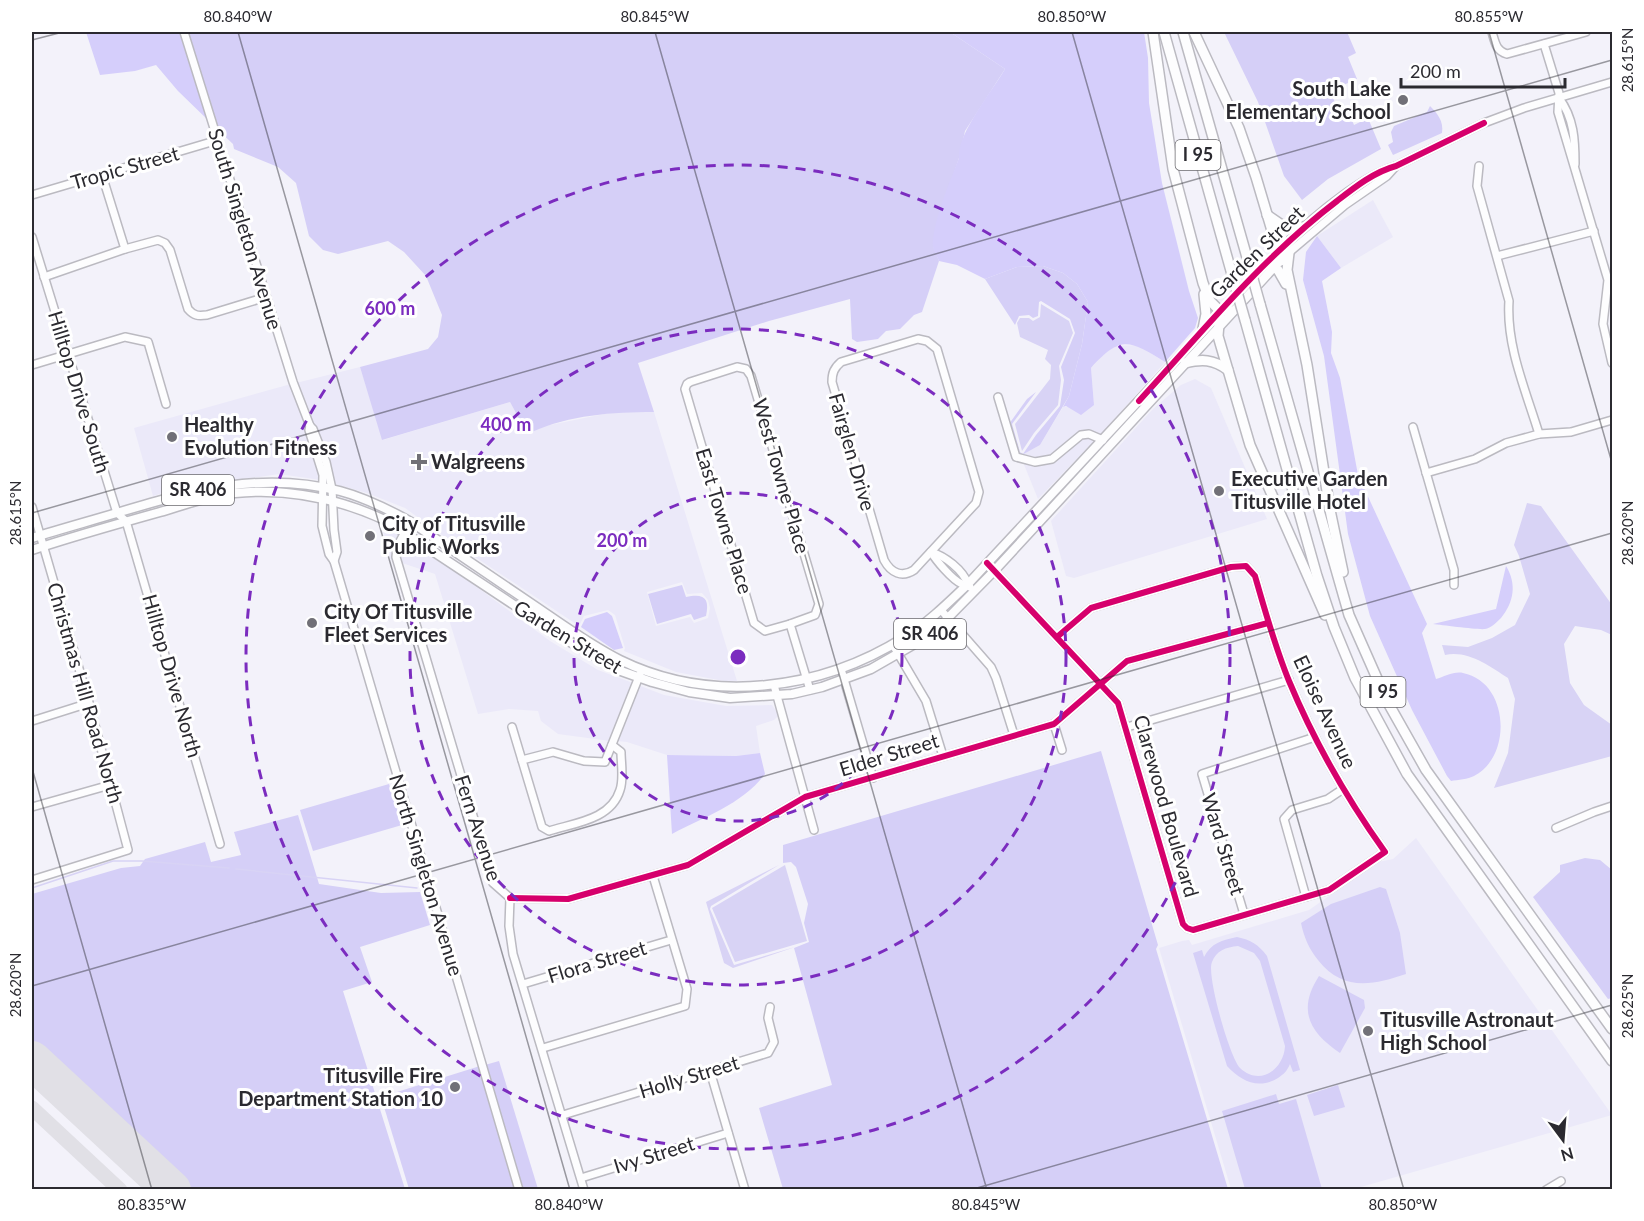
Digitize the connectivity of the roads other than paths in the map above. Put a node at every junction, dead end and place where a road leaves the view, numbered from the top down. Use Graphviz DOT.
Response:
graph roads {
  1 [pos="184,32"];
  2 [pos="1154,32"];
  3 [pos="1164,32"];
  4 [pos="1183,32"];
  5 [pos="1194,32"];
  6 [pos="1492,32"];
  7 [pos="1586,32"];
  8 [pos="1544,44"];
  9 [pos="1612,82"];
  10 [pos="1560,98"];
  11 [pos="218,140"];
  12 [pos="1479,166"];
  13 [pos="102,175"];
  14 [pos="1361,188"];
  15 [pos="32,195"];
  16 [pos="1267,215"];
  17 [pos="1305,227"];
  18 [pos="1594,231"];
  19 [pos="32,237"];
  20 [pos="125,249"];
  21 [pos="1289,253"];
  22 [pos="1497,256"];
  23 [pos="1274,261"];
  24 [pos="44,277"];
  25 [pos="1203,283"];
  26 [pos="266,297"];
  27 [pos="1294,306"];
  28 [pos="1220,311"];
  29 [pos="1232,311"];
  30 [pos="1219,326"];
  31 [pos="1203,329"];
  32 [pos="68,354"];
  33 [pos="1185,363"];
  34 [pos="1612,363"];
  35 [pos="32,364"];
  36 [pos="1228,370"];
  37 [pos="690,382"];
  38 [pos="998,397"];
  39 [pos="166,405"];
  40 [pos="1128,418"];
  41 [pos="1612,420"];
  42 [pos="1413,427"];
  43 [pos="1539,434"];
  44 [pos="1103,440"];
  45 [pos="1426,473"];
  46 [pos="328,489"];
  47 [pos="322,499"];
  48 [pos="333,501"];
  49 [pos="32,507"];
  50 [pos="117,513"];
  51 [pos="126,521"];
  52 [pos="405,532"];
  53 [pos="36,537"];
  54 [pos="44,546"];
  55 [pos="32,550"];
  56 [pos="931,552"];
  57 [pos="334,561"];
  58 [pos="987,563"];
  59 [pos="995,570"];
  60 [pos="467,574"];
  61 [pos="497,580"];
  62 [pos="968,584"];
  63 [pos="1454,585"];
  64 [pos="490,589"];
  65 [pos="975,592"];
  66 [pos="519,595"];
  67 [pos="941,610"];
  68 [pos="1349,615"];
  69 [pos="948,618"];
  70 [pos="1269,622"];
  71 [pos="790,624"];
  72 [pos="1334,627"];
  73 [pos="1058,638"];
  74 [pos="893,645"];
  75 [pos="899,654"];
  76 [pos="841,669"];
  77 [pos="640,673"];
  78 [pos="807,680"];
  79 [pos="844,680"];
  80 [pos="1288,680"];
  81 [pos="1101,684"];
  82 [pos="774,685"];
  83 [pos="810,690"];
  84 [pos="777,696"];
  85 [pos="89,703"];
  86 [pos="32,720"];
  87 [pos="1054,724"];
  88 [pos="512,727"];
  89 [pos="1127,727"];
  90 [pos="1014,735"];
  91 [pos="1315,737"];
  92 [pos="612,745"];
  93 [pos="1062,750"];
  94 [pos="943,756"];
  95 [pos="522,760"];
  96 [pos="873,778"];
  97 [pos="110,784"];
  98 [pos="1342,789"];
  99 [pos="805,797"];
  100 [pos="1612,806"];
  101 [pos="32,807"];
  102 [pos="1556,828"];
  103 [pos="814,830"];
  104 [pos="220,844"];
  105 [pos="653,876"];
  106 [pos="32,880"];
  107 [pos="1306,897"];
  108 [pos="510,898"];
  109 [pos="1244,914"];
  110 [pos="671,940"];
  111 [pos="523,984"];
  112 [pos="770,1007"];
  113 [pos="1612,1029"];
  114 [pos="543,1048"];
  115 [pos="1612,1061"];
  116 [pos="710,1071"];
  117 [pos="563,1115"];
  118 [pos="728,1132"];
  119 [pos="581,1178"];
  120 [pos="1562,1181"];
  121 [pos="519,1190"];
  122 [pos="584,1190"];
  123 [pos="745,1190"];
  124 [pos="1546,1190"];
  1 -- 11 [label="street, South Singleton Avenue"];
  2 -- 25 [label="highway"];
  3 -- 72 [label="highway, I 95, bridge"];
  4 -- 68 [label="highway, I 95, bridge"];
  5 -- 16 [label="highway"];
  6 -- 8 [label="street"];
  7 -- 8 [label="street"];
  8 -- 10 [label="street"];
  9 -- 10 [label="street, Garden Street"];
  10 -- 14 [label="street, Garden Street / SR 406"];
  10 -- 18 [label="street"];
  11 -- 13 [label="street, Tropic Street"];
  11 -- 26 [label="street, South Singleton Avenue"];
  12 -- 22 [label="street"];
  13 -- 15 [label="street, Tropic Street"];
  13 -- 20 [label="street"];
  14 -- 17 [label="street, Garden Street / SR 406"];
  14 -- 21 [label="street, Garden Street / SR 406"];
  16 -- 17 [label="highway"];
  16 -- 23 [label="highway"];
  17 -- 23 [label="street, Garden Street / SR 406"];
  18 -- 22 [label="street"];
  18 -- 34 [label="street"];
  19 -- 24 [label="street, Hilltop Drive South"];
  20 -- 24 [label="street"];
  20 -- 26 [label="street"];
  21 -- 23 [label="street, Garden Street / SR 406"];
  21 -- 27 [label="highway"];
  22 -- 43 [label="street"];
  23 -- 27 [label="highway"];
  23 -- 28 [label="main road, Garden Street / SR 406"];
  23 -- 29 [label="main road, Garden Street / SR 406"];
  24 -- 32 [label="street, Hilltop Drive South"];
  25 -- 28 [label="highway"];
  25 -- 31 [label="highway"];
  26 -- 46 [label="street, South Singleton Avenue"];
  27 -- 68 [label="highway"];
  28 -- 29 [label="highway"];
  28 -- 30 [label="highway"];
  28 -- 31 [label="main road, Garden Street / SR 406"];
  29 -- 30 [label="main road, Garden Street / SR 406"];
  30 -- 33 [label="main road, Garden Street / SR 406"];
  30 -- 36 [label="highway"];
  31 -- 40 [label="main road, Garden Street / SR 406"];
  32 -- 35 [label="street"];
  32 -- 39 [label="street"];
  32 -- 50 [label="street, Hilltop Drive South"];
  33 -- 36 [label="highway"];
  33 -- 40 [label="main road, Garden Street / SR 406"];
  36 -- 72 [label="highway"];
  37 -- 71 [label="street, East Towne Place"];
  37 -- 71 [label="street, West Towne Place"];
  38 -- 44 [label="street"];
  40 -- 44 [label="main road, Garden Street / SR 406"];
  40 -- 59 [label="main road, Garden Street / SR 406"];
  41 -- 43 [label="street"];
  42 -- 45 [label="street"];
  43 -- 45 [label="street"];
  44 -- 58 [label="main road, Garden Street / SR 406"];
  45 -- 63 [label="street"];
  46 -- 47 [label="street, South Singleton Avenue"];
  46 -- 48 [label="street, North Singleton Avenue"];
  46 -- 50 [label="main road, Garden Street / SR 406"];
  46 -- 61 [label="main road, Garden Street / SR 406"];
  47 -- 48 [label="main road, Garden Street / SR 406"];
  47 -- 51 [label="main road, Garden Street / SR 406"];
  47 -- 57 [label="street, North Singleton Avenue"];
  48 -- 52 [label="main road, Garden Street / SR 406"];
  48 -- 57 [label="street, North Singleton Avenue"];
  49 -- 53 [label="street, Christmas Hill Road North"];
  50 -- 51 [label="street"];
  50 -- 53 [label="main road, Garden Street / SR 406"];
  51 -- 54 [label="main road, Garden Street / SR 406"];
  51 -- 104 [label="street, Hilltop Drive North"];
  52 -- 60 [label="main road, Garden Street / SR 406"];
  52 -- 108 [label="street, Fern Avenue"];
  53 -- 54 [label="street, Christmas Hill Road North"];
  54 -- 55 [label="main road, Garden Street / SR 406"];
  54 -- 85 [label="street, Christmas Hill Road North"];
  56 -- 56 [label="street, Fairglen Drive"];
  56 -- 62 [label="street"];
  57 -- 121 [label="street, North Singleton Avenue"];
  58 -- 59 [label="street, Clarewood Boulevard"];
  58 -- 62 [label="main road, Garden Street / SR 406"];
  59 -- 65 [label="main road, Garden Street / SR 406"];
  59 -- 73 [label="street, Clarewood Boulevard"];
  60 -- 61 [label="main road"];
  60 -- 64 [label="main road, Garden Street / SR 406"];
  61 -- 66 [label="main road, Garden Street / SR 406"];
  62 -- 65 [label="street"];
  62 -- 67 [label="main road, Garden Street / SR 406"];
  64 -- 66 [label="main road"];
  64 -- 77 [label="main road, Garden Street / SR 406"];
  65 -- 69 [label="main road, Garden Street / SR 406"];
  66 -- 77 [label="main road, Garden Street / SR 406"];
  67 -- 69 [label="street"];
  67 -- 74 [label="main road, Garden Street / SR 406"];
  68 -- 113 [label="highway, I 95"];
  69 -- 75 [label="main road, Garden Street / SR 406"];
  69 -- 90 [label="street"];
  70 -- 73 [label="street, Eloise Avenue"];
  70 -- 80 [label="street, Eloise Avenue"];
  70 -- 81 [label="street, Elder Street"];
  71 -- 78 [label="street"];
  72 -- 115 [label="highway, I 95"];
  73 -- 81 [label="street, Clarewood Boulevard"];
  74 -- 75 [label="street"];
  74 -- 76 [label="main road, Garden Street / SR 406"];
  75 -- 79 [label="main road, Garden Street / SR 406"];
  75 -- 94 [label="street"];
  76 -- 78 [label="main road, Garden Street / SR 406"];
  76 -- 79 [label="street"];
  77 -- 82 [label="main road, Garden Street / SR 406"];
  77 -- 84 [label="main road, Garden Street / SR 406"];
  77 -- 92 [label="street"];
  78 -- 82 [label="main road, Garden Street / SR 406"];
  78 -- 83 [label="street"];
  79 -- 83 [label="main road, Garden Street / SR 406"];
  79 -- 96 [label="street"];
  80 -- 89 [label="street"];
  80 -- 91 [label="street, Eloise Avenue"];
  81 -- 87 [label="street, Elder Street"];
  81 -- 89 [label="street, Clarewood Boulevard"];
  82 -- 84 [label="street"];
  83 -- 84 [label="main road, Garden Street / SR 406"];
  84 -- 99 [label="street"];
  85 -- 86 [label="street"];
  85 -- 97 [label="street, Christmas Hill Road North"];
  87 -- 90 [label="street, Elder Street"];
  87 -- 93 [label="street"];
  88 -- 95 [label="street"];
  89 -- 109 [label="street, Clarewood Boulevard"];
  90 -- 94 [label="street, Elder Street"];
  91 -- 98 [label="street, Eloise Avenue"];
  91 -- 109 [label="street, Ward Street"];
  92 -- 95 [label="street"];
  92 -- 95 [label="street"];
  94 -- 96 [label="street, Elder Street"];
  96 -- 99 [label="street, Elder Street"];
  97 -- 101 [label="street"];
  97 -- 106 [label="street, Christmas Hill Road North"];
  98 -- 107 [label="street"];
  98 -- 107 [label="street, Eloise Avenue"];
  99 -- 103 [label="street"];
  99 -- 105 [label="street, Elder Street"];
  100 -- 102 [label="street"];
  105 -- 108 [label="street, Elder Street"];
  105 -- 110 [label="street"];
  107 -- 109 [label="street"];
  108 -- 111 [label="street, Fern Avenue"];
  110 -- 111 [label="street, Flora Street"];
  110 -- 114 [label="street"];
  111 -- 114 [label="street, Fern Avenue"];
  112 -- 116 [label="street, Holly Street"];
  114 -- 117 [label="street, Fern Avenue"];
  116 -- 117 [label="street, Holly Street"];
  116 -- 118 [label="street"];
  117 -- 119 [label="street, Fern Avenue"];
  118 -- 119 [label="street, Ivy Street"];
  118 -- 123 [label="street"];
  119 -- 122 [label="street, Fern Avenue"];
  120 -- 124 [label="street"];
}
